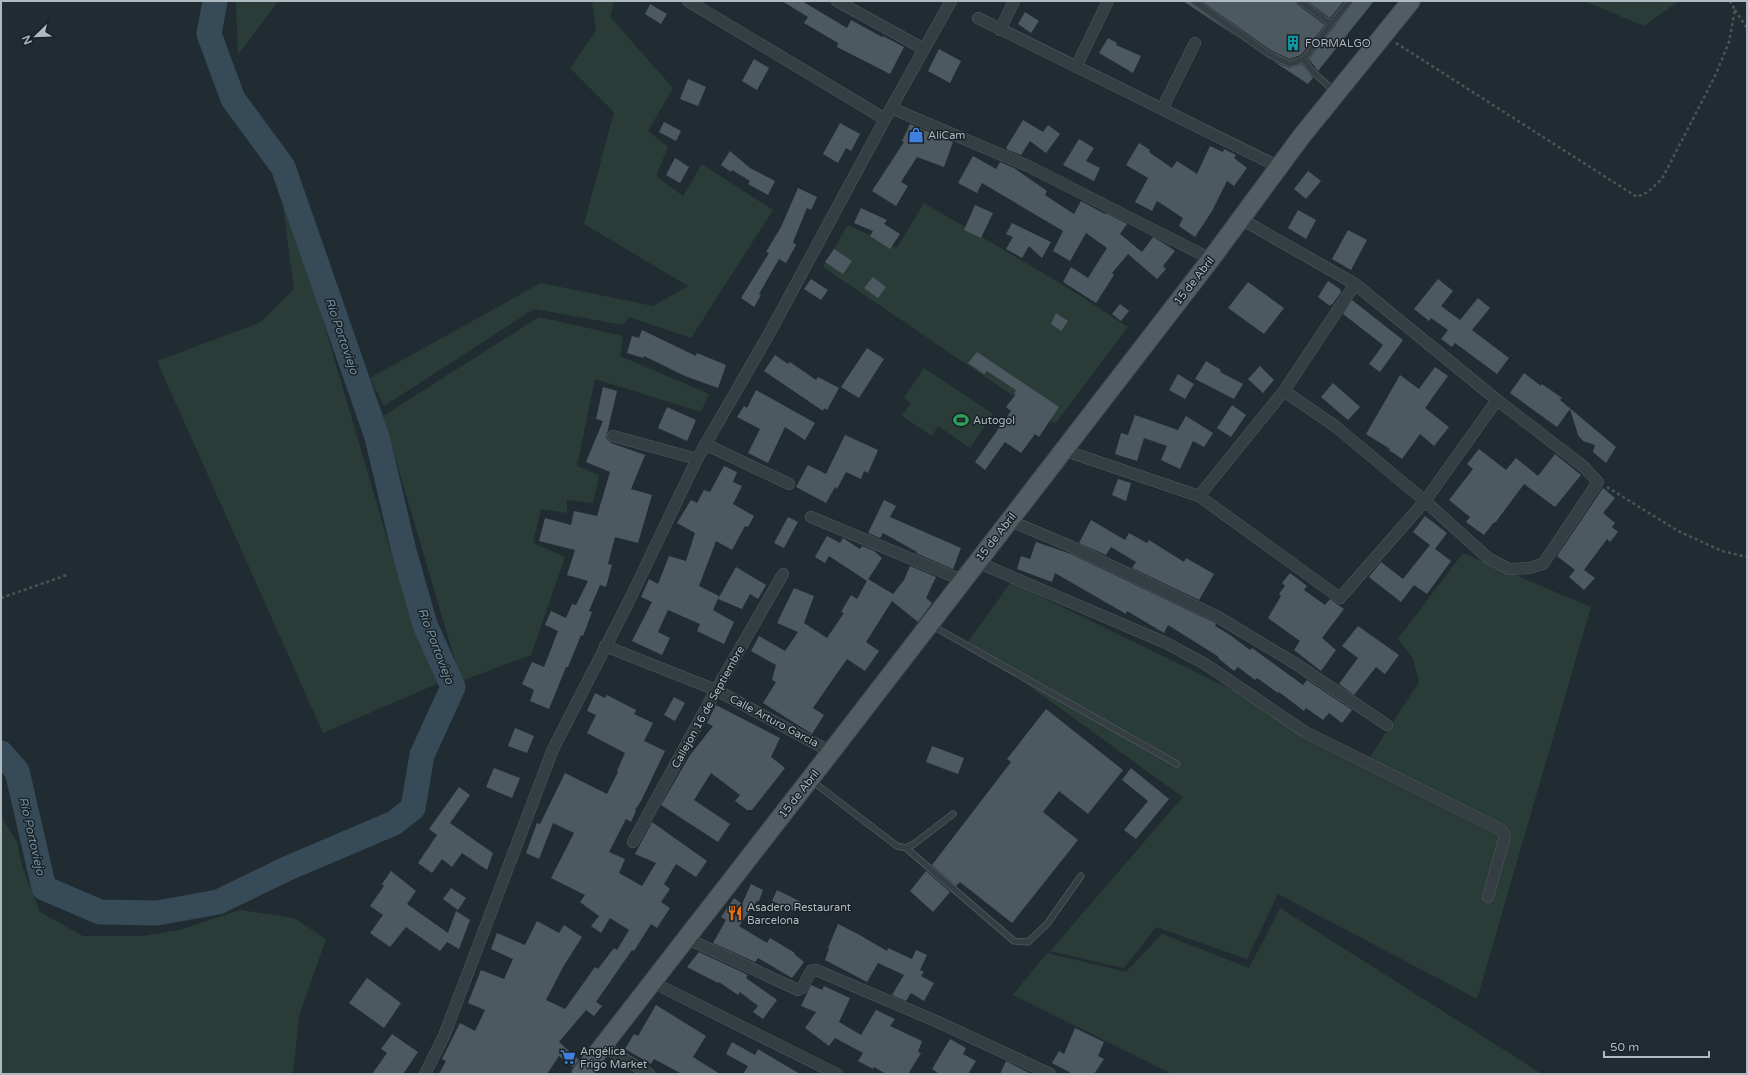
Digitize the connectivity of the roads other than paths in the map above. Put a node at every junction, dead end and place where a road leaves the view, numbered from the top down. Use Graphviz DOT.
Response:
graph roads {
  1 [pos="688,1"];
  2 [pos="837,1"];
  3 [pos="951,1"];
  4 [pos="1014,1"];
  5 [pos="1108,1"];
  6 [pos="1194,1"];
  7 [pos="1300,1"];
  8 [pos="1350,1"];
  9 [pos="1411,1"];
  10 [pos="978,18"];
  11 [pos="1331,24"];
  12 [pos="1000,30"];
  13 [pos="1195,43"];
  14 [pos="924,49"];
  15 [pos="1304,60"];
  16 [pos="1076,67"];
  17 [pos="1336,94"];
  18 [pos="891,108"];
  19 [pos="1162,109"];
  20 [pos="885,119"];
  21 [pos="1279,167"];
  22 [pos="1241,219"];
  23 [pos="1210,259"];
  24 [pos="1354,284"];
  25 [pos="1284,391"];
  26 [pos="1497,400"];
  27 [pos="613,436"];
  28 [pos="705,444"];
  29 [pos="1063,450"];
  30 [pos="697,459"];
  31 [pos="789,484"];
  32 [pos="1199,496"];
  33 [pos="1425,501"];
  34 [pos="811,517"];
  35 [pos="1008,520"];
  36 [pos="977,562"];
  37 [pos="783,574"];
  38 [pos="962,580"];
  39 [pos="929,624"];
  40 [pos="605,646"];
  41 [pos="716,690"];
  42 [pos="1387,725"];
  43 [pos="832,752"];
  44 [pos="1176,764"];
  45 [pos="810,780"];
  46 [pos="953,814"];
  47 [pos="633,842"];
  48 [pos="906,848"];
  49 [pos="1081,876"];
  50 [pos="1488,897"];
  51 [pos="686,938"];
  52 [pos="652,982"];
  53 [pos="603,1046"];
  54 [pos="425,1074"];
  55 [pos="581,1074"];
  56 [pos="649,1074"];
  57 [pos="837,1074"];
  58 [pos="1050,1074"];
  1 -- 20 [label="street"];
  2 -- 14 [label="street"];
  3 -- 14 [label="street"];
  4 -- 12 [label="street"];
  5 -- 16 [label="street"];
  6 -- 15 [label="lane"];
  7 -- 11 [label="lane"];
  8 -- 11 [label="lane"];
  9 -- 17 [label="main road, 15 de Abril"];
  10 -- 12 [label="street"];
  11 -- 15 [label="lane"];
  12 -- 16 [label="street"];
  13 -- 19 [label="street"];
  14 -- 18 [label="street"];
  15 -- 17 [label="lane"];
  16 -- 19 [label="street"];
  17 -- 21 [label="main road, 15 de Abril"];
  18 -- 20 [label="street"];
  18 -- 23 [label="street"];
  19 -- 21 [label="street"];
  20 -- 28 [label="street"];
  21 -- 22 [label="main road, 15 de Abril"];
  22 -- 23 [label="main road, 15 de Abril"];
  22 -- 24 [label="street"];
  23 -- 29 [label="main road, 15 de Abril"];
  24 -- 25 [label="street"];
  24 -- 26 [label="street"];
  25 -- 32 [label="street"];
  25 -- 33 [label="street"];
  26 -- 33 [label="street"];
  26 -- 33 [label="street"];
  27 -- 30 [label="street"];
  28 -- 30 [label="street"];
  28 -- 31 [label="street"];
  29 -- 32 [label="street"];
  29 -- 35 [label="main road, 15 de Abril"];
  30 -- 40 [label="street"];
  32 -- 33 [label="street"];
  34 -- 38 [label="street"];
  35 -- 36 [label="main road, 15 de Abril"];
  35 -- 42 [label="street"];
  36 -- 38 [label="main road, 15 de Abril"];
  36 -- 50 [label="street"];
  37 -- 41 [label="street, Callejon 16 de Septiembre"];
  38 -- 39 [label="main road, 15 de Abril"];
  39 -- 43 [label="main road, 15 de Abril"];
  39 -- 44 [label="lane"];
  40 -- 41 [label="street, Calle Arturo Garcia"];
  40 -- 54 [label="street"];
  41 -- 43 [label="street, Calle Arturo Garcia"];
  41 -- 47 [label="street, Callejon 16 de Septiembre"];
  43 -- 45 [label="main road, 15 de Abril"];
  45 -- 48 [label="lane"];
  45 -- 51 [label="main road, 15 de Abril"];
  46 -- 48 [label="lane"];
  48 -- 49 [label="lane"];
  51 -- 52 [label="main road, 15 de Abril"];
  51 -- 58 [label="street"];
  52 -- 53 [label="main road, 15 de Abril"];
  52 -- 57 [label="street"];
  53 -- 55 [label="main road, 15 de Abril"];
  53 -- 56 [label="street"];
}
